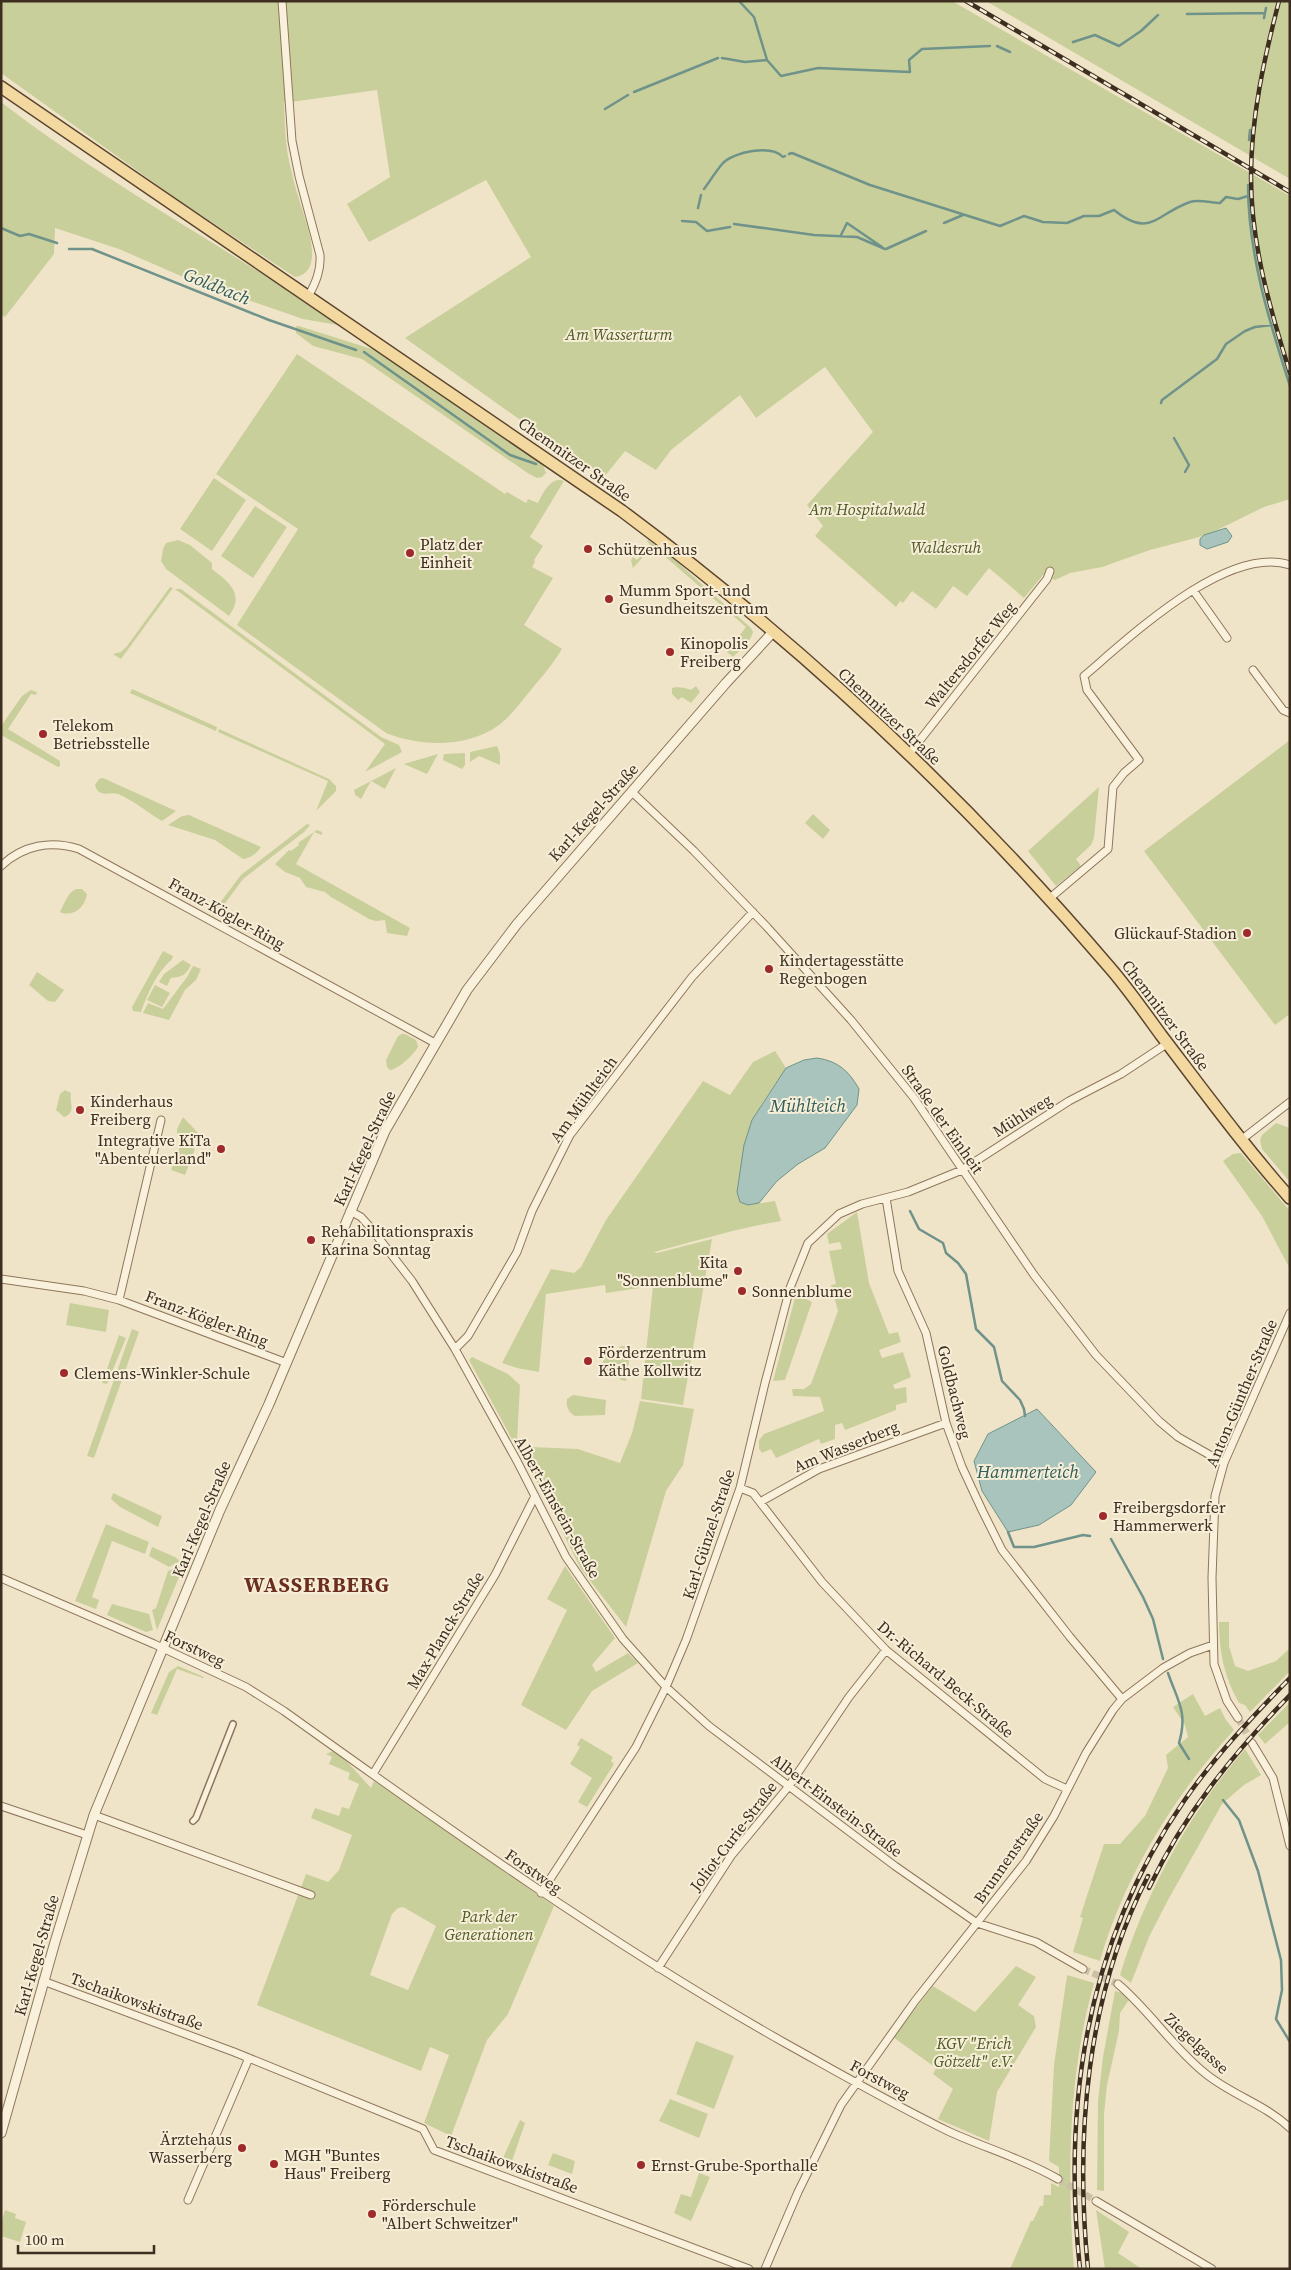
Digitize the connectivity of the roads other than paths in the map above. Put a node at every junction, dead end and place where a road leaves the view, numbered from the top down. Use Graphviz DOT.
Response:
graph roads {
  1 [pos="282,1"];
  2 [pos="1,87"];
  3 [pos="309,295"];
  4 [pos="1290,565"];
  5 [pos="1050,571"];
  6 [pos="1193,590"];
  7 [pos="773,632"];
  8 [pos="1228,638"];
  9 [pos="1252,670"];
  10 [pos="1290,713"];
  11 [pos="909,754"];
  12 [pos="632,792"];
  13 [pos="1,866"];
  14 [pos="1050,898"];
  15 [pos="753,912"];
  16 [pos="435,1043"];
  17 [pos="1168,1043"];
  18 [pos="1290,1102"];
  19 [pos="161,1120"];
  20 [pos="1241,1140"];
  21 [pos="962,1170"];
  22 [pos="886,1198"];
  23 [pos="1290,1198"];
  24 [pos="350,1211"];
  25 [pos="1,1279"];
  26 [pos="118,1300"];
  27 [pos="1290,1313"];
  28 [pos="455,1349"];
  29 [pos="286,1363"];
  30 [pos="946,1423"];
  31 [pos="1224,1463"];
  32 [pos="740,1488"];
  33 [pos="535,1496"];
  34 [pos="760,1502"];
  35 [pos="1,1578"];
  36 [pos="1213,1645"];
  37 [pos="163,1648"];
  38 [pos="886,1650"];
  39 [pos="666,1687"];
  40 [pos="1122,1699"];
  41 [pos="1238,1718"];
  42 [pos="233,1724"];
  43 [pos="1252,1743"];
  44 [pos="373,1774"];
  45 [pos="789,1786"];
  46 [pos="1067,1789"];
  47 [pos="1290,1804"];
  48 [pos="1,1806"];
  49 [pos="1281,1808"];
  50 [pos="94,1815"];
  51 [pos="193,1821"];
  52 [pos="88,1835"];
  53 [pos="1290,1846"];
  54 [pos="542,1893"];
  55 [pos="311,1896"];
  56 [pos="977,1923"];
  57 [pos="658,1968"];
  58 [pos="1083,1969"];
  59 [pos="43,1981"];
  60 [pos="1118,1984"];
  61 [pos="249,2058"];
  62 [pos="857,2082"];
  63 [pos="1290,2128"];
  64 [pos="1,2133"];
  65 [pos="1058,2179"];
  66 [pos="188,2200"];
  67 [pos="1096,2201"];
  68 [pos="749,2269"];
  69 [pos="766,2269"];
  70 [pos="1212,2269"];
  1 -- 3 [label="street"];
  2 -- 3 [label="main road, Chemnitzer Straße"];
  3 -- 7 [label="main road, Chemnitzer Straße"];
  4 -- 6 [label="street"];
  5 -- 11 [label="street, Waltersdorfer Weg"];
  6 -- 8 [label="street"];
  6 -- 14 [label="street"];
  7 -- 11 [label="main road, Chemnitzer Straße"];
  7 -- 12 [label="street, Karl-Kegel-Straße"];
  9 -- 10 [label="street"];
  11 -- 14 [label="main road, Chemnitzer Straße"];
  12 -- 15 [label="street, Straße der Einheit"];
  12 -- 16 [label="street, Karl-Kegel-Straße"];
  13 -- 16 [label="street, Franz-Kögler-Ring"];
  14 -- 17 [label="main road, Chemnitzer Straße"];
  15 -- 21 [label="street, Straße der Einheit"];
  15 -- 28 [label="street, Am Mühlteich"];
  16 -- 24 [label="street, Karl-Kegel-Straße"];
  17 -- 20 [label="main road, Chemnitzer Straße"];
  17 -- 21 [label="street, Mühlweg"];
  18 -- 20 [label="street"];
  19 -- 26 [label="street"];
  20 -- 23 [label="main road, Chemnitzer Straße"];
  21 -- 22 [label="street, Mühlweg"];
  21 -- 31 [label="street, Straße der Einheit"];
  22 -- 30 [label="street, Goldbachweg"];
  22 -- 32 [label="street, Karl-Günzel-Straße"];
  24 -- 28 [label="street, Albert-Einstein-Straße"];
  24 -- 29 [label="street, Karl-Kegel-Straße"];
  25 -- 26 [label="street, Franz-Kögler-Ring"];
  26 -- 29 [label="street, Franz-Kögler-Ring"];
  27 -- 31 [label="street, Anton-Günther-Straße"];
  28 -- 33 [label="street, Albert-Einstein-Straße"];
  29 -- 37 [label="street, Karl-Kegel-Straße"];
  30 -- 34 [label="street, Am Wasserberg"];
  30 -- 40 [label="street, Goldbachweg"];
  31 -- 36 [label="street, Anton-Günther-Straße"];
  32 -- 34 [label="street, Dr.-Richard-Beck-Straße"];
  32 -- 39 [label="street, Karl-Günzel-Straße"];
  33 -- 39 [label="street, Albert-Einstein-Straße"];
  33 -- 44 [label="street, Max-Planck-Straße"];
  34 -- 38 [label="street, Dr.-Richard-Beck-Straße"];
  35 -- 37 [label="street, Forstweg"];
  36 -- 40 [label="street, Brunnenstraße"];
  36 -- 41 [label="street, Anton-Günther-Straße"];
  37 -- 44 [label="street, Forstweg"];
  37 -- 50 [label="street, Karl-Kegel-Straße"];
  38 -- 45 [label="street, Joliot-Curie-Straße"];
  38 -- 46 [label="street, Dr.-Richard-Beck-Straße"];
  39 -- 45 [label="street, Albert-Einstein-Straße"];
  39 -- 54 [label="street, Karl-Günzel-Straße"];
  40 -- 46 [label="street, Brunnenstraße"];
  42 -- 51 [label="street"];
  43 -- 49 [label="street"];
  44 -- 54 [label="street, Forstweg"];
  45 -- 56 [label="street, Albert-Einstein-Straße"];
  45 -- 57 [label="street, Joliot-Curie-Straße"];
  46 -- 56 [label="street, Brunnenstraße"];
  47 -- 49 [label="street"];
  48 -- 52 [label="street"];
  49 -- 53 [label="street"];
  50 -- 52 [label="street, Karl-Kegel-Straße"];
  50 -- 55 [label="street"];
  52 -- 59 [label="street, Karl-Kegel-Straße"];
  54 -- 57 [label="street, Forstweg"];
  56 -- 58 [label="street"];
  56 -- 62 [label="street, Brunnenstraße"];
  57 -- 62 [label="street, Forstweg"];
  59 -- 61 [label="street, Tschaikowskistraße"];
  59 -- 64 [label="street, Karl-Kegel-Straße"];
  60 -- 63 [label="street, Ziegelgasse"];
  61 -- 66 [label="street"];
  61 -- 68 [label="street, Tschaikowskistraße"];
  62 -- 65 [label="street, Forstweg"];
  62 -- 69 [label="street, Brunnenstraße"];
  67 -- 70 [label="street"];
}
